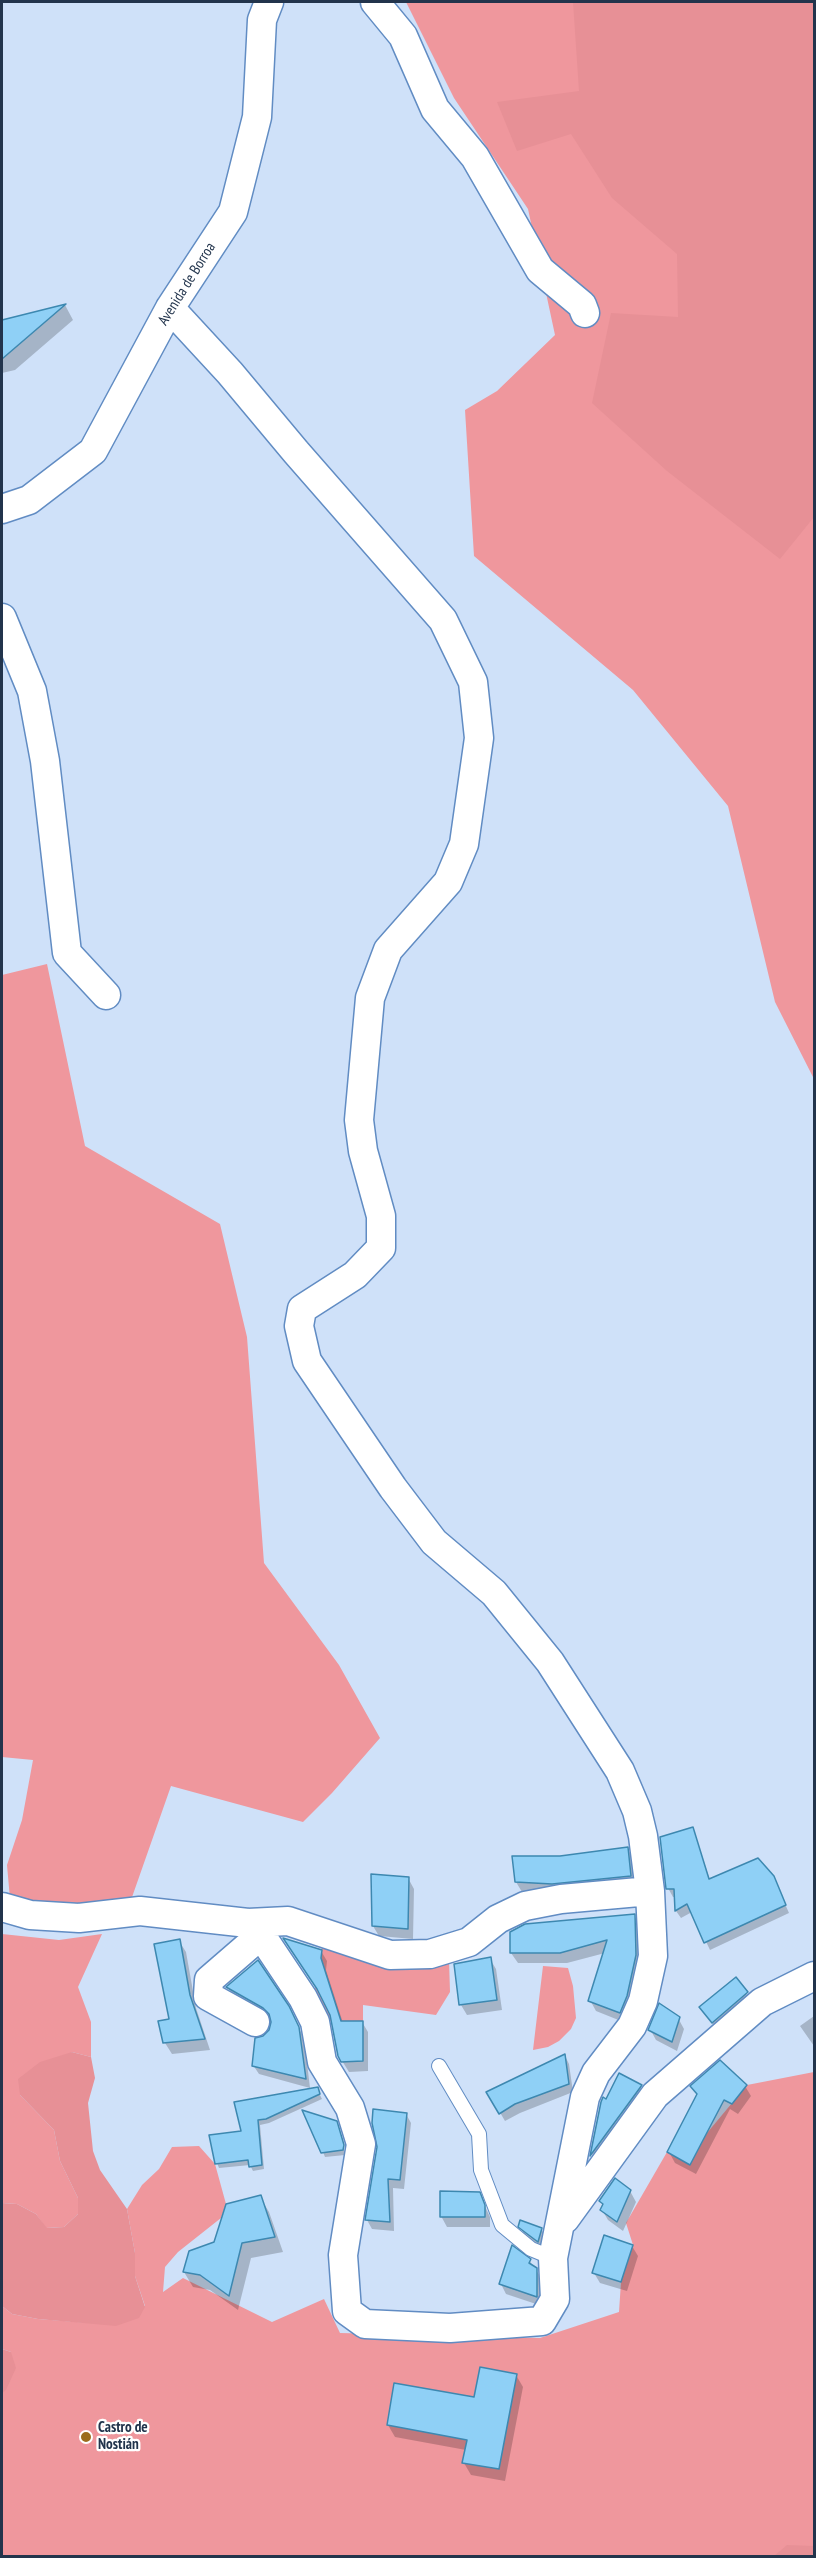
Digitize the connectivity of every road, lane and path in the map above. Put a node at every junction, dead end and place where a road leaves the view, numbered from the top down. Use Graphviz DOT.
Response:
graph roads {
  1 [pos="269,2"];
  2 [pos="375,2"];
  3 [pos="170,308"];
  4 [pos="585,313"];
  5 [pos="2,509"];
  6 [pos="2,618"];
  7 [pos="106,995"];
  8 [pos="650,1891"];
  9 [pos="2,1907"];
  10 [pos="254,1929"];
  11 [pos="814,1976"];
  12 [pos="255,2022"];
  13 [pos="439,2066"];
  14 [pos="559,2228"];
  15 [pos="554,2258"];
  1 -- 3 [label="street, Avenida de Borroa"];
  2 -- 4 [label="street"];
  3 -- 5 [label="street, Avenida de Borroa"];
  3 -- 8 [label="street"];
  6 -- 7 [label="street"];
  8 -- 10 [label="street"];
  8 -- 14 [label="street"];
  9 -- 10 [label="street"];
  10 -- 12 [label="street"];
  10 -- 15 [label="street"];
  11 -- 14 [label="street"];
  13 -- 15 [label="lane"];
  14 -- 15 [label="street"];
}
